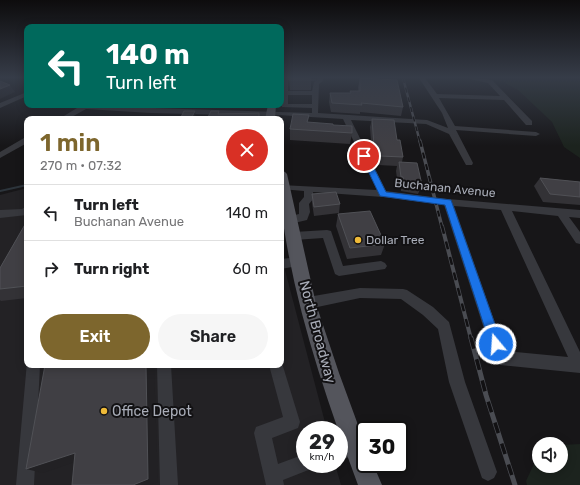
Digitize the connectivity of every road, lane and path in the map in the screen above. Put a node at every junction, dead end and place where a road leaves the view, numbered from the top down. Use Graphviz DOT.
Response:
graph roads {
  1 [pos="317,101"];
  2 [pos="319,101"];
  3 [pos="437,101"];
  4 [pos="508,101"];
  5 [pos="284,106"];
  6 [pos="315,106"];
  7 [pos="82,108"];
  8 [pos="112,108"];
  9 [pos="204,108"];
  10 [pos="261,108"];
  11 [pos="271,111"];
  12 [pos="318,115"];
  13 [pos="68,116"];
  14 [pos="177,116"];
  15 [pos="346,117"];
  16 [pos="529,123"];
  17 [pos="452,130"];
  18 [pos="536,134"];
  19 [pos="24,142"];
  20 [pos="0,155"];
  21 [pos="469,163"];
  22 [pos="308,189"];
  23 [pos="284,191"];
  24 [pos="383,194"];
  25 [pos="284,195"];
  26 [pos="448,202"];
  27 [pos="505,207"];
  28 [pos="24,212"];
  29 [pos="561,212"];
  30 [pos="0,214"];
  31 [pos="580,214"];
  32 [pos="292,228"];
  33 [pos="580,240"];
  34 [pos="299,262"];
  35 [pos="284,264"];
  36 [pos="381,266"];
  37 [pos="308,303"];
  38 [pos="580,366"];
  39 [pos="33,368"];
  40 [pos="164,368"];
  41 [pos="277,368"];
  42 [pos="341,421"];
  43 [pos="348,451"];
  44 [pos="296,468"];
  45 [pos="488,472"];
  46 [pos="273,480"];
  47 [pos="25,485"];
  48 [pos="169,485"];
  49 [pos="370,485"];
  1 -- 6 [label="street"];
  2 -- 12 [label="street"];
  3 -- 17 [label="street"];
  4 -- 16 [label="street"];
  5 -- 6 [label="street"];
  6 -- 12 [label="street"];
  7 -- 13 [label="street"];
  8 -- 14 [label="street"];
  9 -- 11 [label="street"];
  9 -- 14 [label="street"];
  10 -- 11 [label="street"];
  11 -- 12 [label="street"];
  12 -- 15 [label="street"];
  15 -- 17 [label="street"];
  15 -- 24 [label="street"];
  17 -- 18 [label="street"];
  17 -- 21 [label="street"];
  19 -- 20 [label="street"];
  22 -- 23 [label="street, Buchanan Avenue"];
  22 -- 24 [label="street, Buchanan Avenue"];
  22 -- 32 [label="street"];
  24 -- 26 [label="street, Buchanan Avenue"];
  25 -- 32 [label="main road, North Broadway"];
  26 -- 27 [label="street, Buchanan Avenue"];
  26 -- 38 [label="street"];
  27 -- 29 [label="street, Buchanan Avenue"];
  27 -- 38 [label="street"];
  28 -- 30 [label="street"];
  29 -- 31 [label="street, Buchanan Avenue"];
  29 -- 33 [label="street"];
  32 -- 34 [label="main road, North Broadway"];
  32 -- 36 [label="street"];
  34 -- 35 [label="street"];
  34 -- 37 [label="main road, North Broadway"];
  37 -- 42 [label="main road, North Broadway"];
  37 -- 45 [label="street"];
  39 -- 47 [label="street"];
  40 -- 48 [label="street"];
  41 -- 46 [label="street"];
  43 -- 49 [label="main road, North Broadway"];
  44 -- 46 [label="street"];
}
